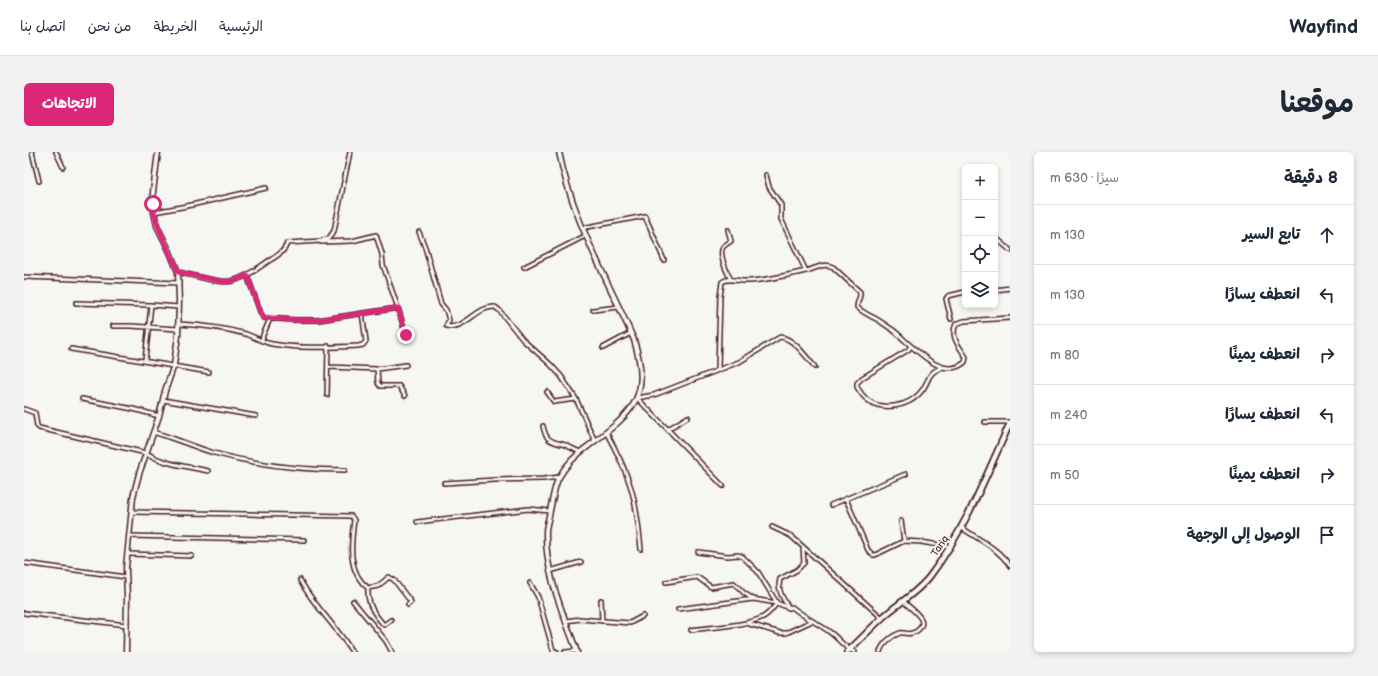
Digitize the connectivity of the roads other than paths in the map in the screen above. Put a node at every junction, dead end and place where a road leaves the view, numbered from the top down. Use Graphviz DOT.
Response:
graph roads {
  1 [pos="32,152"];
  2 [pos="56,152"];
  3 [pos="158,152"];
  4 [pos="350,152"];
  5 [pos="559,152"];
  6 [pos="63,167"];
  7 [pos="766,175"];
  8 [pos="40,180"];
  9 [pos="266,188"];
  10 [pos="154,212"];
  11 [pos="582,228"];
  12 [pos="728,230"];
  13 [pos="419,232"];
  14 [pos="585,236"];
  15 [pos="998,240"];
  16 [pos="286,248"];
  17 [pos="1010,250"];
  18 [pos="664,260"];
  19 [pos="524,267"];
  20 [pos="806,271"];
  21 [pos="178,272"];
  22 [pos="247,275"];
  23 [pos="24,277"];
  24 [pos="731,280"];
  25 [pos="179,283"];
  26 [pos="1010,288"];
  27 [pos="998,290"];
  28 [pos="962,292"];
  29 [pos="76,303"];
  30 [pos="151,304"];
  31 [pos="179,307"];
  32 [pos="619,307"];
  33 [pos="398,308"];
  34 [pos="593,310"];
  35 [pos="362,313"];
  36 [pos="1010,318"];
  37 [pos="270,319"];
  38 [pos="951,319"];
  39 [pos="178,324"];
  40 [pos="112,326"];
  41 [pos="148,327"];
  42 [pos="178,329"];
  43 [pos="631,333"];
  44 [pos="406,335"];
  45 [pos="262,341"];
  46 [pos="328,346"];
  47 [pos="911,346"];
  48 [pos="71,348"];
  49 [pos="602,348"];
  50 [pos="145,360"];
  51 [pos="174,365"];
  52 [pos="406,366"];
  53 [pos="329,367"];
  54 [pos="815,367"];
  55 [pos="943,367"];
  56 [pos="377,369"];
  57 [pos="718,370"];
  58 [pos="209,372"];
  59 [pos="547,392"];
  60 [pos="327,395"];
  61 [pos="405,396"];
  62 [pos="638,398"];
  63 [pos="82,399"];
  64 [pos="576,399"];
  65 [pos="163,400"];
  66 [pos="24,409"];
  67 [pos="159,416"];
  68 [pos="256,416"];
  69 [pos="688,417"];
  70 [pos="985,422"];
  71 [pos="1010,422"];
  72 [pos="543,426"];
  73 [pos="668,429"];
  74 [pos="153,432"];
  75 [pos="606,432"];
  76 [pos="595,441"];
  77 [pos="580,452"];
  78 [pos="146,453"];
  79 [pos="346,470"];
  80 [pos="208,471"];
  81 [pos="906,474"];
  82 [pos="559,477"];
  83 [pos="444,483"];
  84 [pos="723,486"];
  85 [pos="846,499"];
  86 [pos="831,505"];
  87 [pos="550,511"];
  88 [pos="131,512"];
  89 [pos="901,521"];
  90 [pos="417,522"];
  91 [pos="772,527"];
  92 [pos="962,528"];
  93 [pos="129,536"];
  94 [pos="304,540"];
  95 [pos="904,541"];
  96 [pos="951,547"];
  97 [pos="803,548"];
  98 [pos="641,549"];
  99 [pos="698,552"];
  100 [pos="128,554"];
  101 [pos="192,556"];
  102 [pos="1008,559"];
  103 [pos="581,562"];
  104 [pos="24,563"];
  105 [pos="1010,566"];
  106 [pos="550,571"];
  107 [pos="126,577"];
  108 [pos="300,580"];
  109 [pos="666,582"];
  110 [pos="530,584"];
  111 [pos="368,588"];
  112 [pos="753,599"];
  113 [pos="601,600"];
  114 [pos="353,601"];
  115 [pos="903,601"];
  116 [pos="777,603"];
  117 [pos="408,605"];
  118 [pos="789,608"];
  119 [pos="678,609"];
  120 [pos="24,612"];
  121 [pos="643,616"];
  122 [pos="882,618"];
  123 [pos="391,620"];
  124 [pos="566,621"];
  125 [pos="602,621"];
  126 [pos="812,621"];
  127 [pos="745,623"];
  128 [pos="127,624"];
  129 [pos="691,630"];
  130 [pos="848,651"];
  131 [pos="126,652"];
  132 [pos="352,652"];
  133 [pos="392,652"];
  134 [pos="557,652"];
  135 [pos="565,652"];
  136 [pos="577,652"];
  137 [pos="855,652"];
  138 [pos="880,652"];
  1 -- 8 [label="street"];
  2 -- 6 [label="street"];
  3 -- 10 [label="street"];
  4 -- 16 [label="street"];
  5 -- 11 [label="street"];
  7 -- 20 [label="street"];
  9 -- 10 [label="street"];
  10 -- 21 [label="street"];
  11 -- 14 [label="street"];
  11 -- 18 [label="street"];
  12 -- 24 [label="street"];
  13 -- 64 [label="street"];
  14 -- 19 [label="street"];
  14 -- 32 [label="street"];
  15 -- 17 [label="street"];
  16 -- 22 [label="street"];
  16 -- 33 [label="street"];
  20 -- 24 [label="street"];
  20 -- 47 [label="street"];
  21 -- 22 [label="street"];
  21 -- 25 [label="street"];
  22 -- 37 [label="street"];
  23 -- 25 [label="street"];
  24 -- 57 [label="street"];
  25 -- 31 [label="street"];
  26 -- 27 [label="street"];
  28 -- 38 [label="street"];
  29 -- 30 [label="street"];
  30 -- 31 [label="street"];
  30 -- 41 [label="street"];
  31 -- 39 [label="street"];
  32 -- 34 [label="street"];
  32 -- 43 [label="street"];
  33 -- 35 [label="street"];
  33 -- 44 [label="street"];
  35 -- 37 [label="street"];
  35 -- 46 [label="street"];
  36 -- 55 [label="street"];
  37 -- 45 [label="street"];
  39 -- 42 [label="street"];
  39 -- 45 [label="street"];
  40 -- 41 [label="street"];
  41 -- 42 [label="street"];
  41 -- 50 [label="street"];
  42 -- 51 [label="street"];
  43 -- 49 [label="street"];
  43 -- 62 [label="street"];
  45 -- 46 [label="street"];
  46 -- 53 [label="street"];
  47 -- 55 [label="street"];
  47 -- 55 [label="street"];
  48 -- 50 [label="street"];
  50 -- 51 [label="street"];
  51 -- 58 [label="street"];
  51 -- 65 [label="street"];
  52 -- 56 [label="street"];
  53 -- 56 [label="street"];
  53 -- 60 [label="street"];
  54 -- 57 [label="street"];
  56 -- 61 [label="street"];
  57 -- 62 [label="street"];
  59 -- 64 [label="street"];
  62 -- 73 [label="street"];
  62 -- 75 [label="street"];
  63 -- 67 [label="street"];
  64 -- 76 [label="street"];
  65 -- 67 [label="street"];
  65 -- 68 [label="street"];
  66 -- 78 [label="street"];
  67 -- 74 [label="street"];
  69 -- 73 [label="street"];
  70 -- 71 [label="street"];
  71 -- 92 [label="main road, Tariq"];
  72 -- 77 [label="street"];
  73 -- 84 [label="street"];
  74 -- 78 [label="street"];
  74 -- 79 [label="street"];
  75 -- 76 [label="street"];
  75 -- 98 [label="street"];
  76 -- 77 [label="street"];
  77 -- 82 [label="street"];
  78 -- 80 [label="street"];
  78 -- 88 [label="street"];
  81 -- 85 [label="street"];
  82 -- 83 [label="street"];
  82 -- 87 [label="street"];
  85 -- 86 [label="street"];
  85 -- 95 [label="street"];
  87 -- 90 [label="street"];
  87 -- 106 [label="street"];
  88 -- 93 [label="street"];
  88 -- 111 [label="street"];
  89 -- 95 [label="street"];
  91 -- 97 [label="street"];
  92 -- 96 [label="main road, Tariq"];
  92 -- 102 [label="street"];
  93 -- 94 [label="street"];
  93 -- 100 [label="street"];
  95 -- 96 [label="street"];
  96 -- 115 [label="main road, Tariq"];
  97 -- 118 [label="street"];
  97 -- 122 [label="street"];
  99 -- 116 [label="street"];
  100 -- 101 [label="street"];
  100 -- 107 [label="street"];
  102 -- 105 [label="street"];
  103 -- 106 [label="street"];
  104 -- 107 [label="street"];
  106 -- 124 [label="street"];
  107 -- 128 [label="street"];
  108 -- 132 [label="street"];
  109 -- 112 [label="street"];
  110 -- 134 [label="street"];
  111 -- 117 [label="street"];
  111 -- 123 [label="street"];
  112 -- 116 [label="street"];
  112 -- 119 [label="street"];
  113 -- 125 [label="street"];
  114 -- 133 [label="street"];
  115 -- 122 [label="main road, Tariq"];
  115 -- 138 [label="street"];
  116 -- 118 [label="street"];
  116 -- 127 [label="street"];
  118 -- 126 [label="street"];
  120 -- 128 [label="street"];
  121 -- 125 [label="street"];
  122 -- 130 [label="main road, Tariq"];
  124 -- 125 [label="street"];
  124 -- 136 [label="street"];
  126 -- 127 [label="street"];
  126 -- 130 [label="street"];
  127 -- 129 [label="street"];
  128 -- 131 [label="street"];
  130 -- 137 [label="street"];
  135 -- 136 [label="street"];
}
